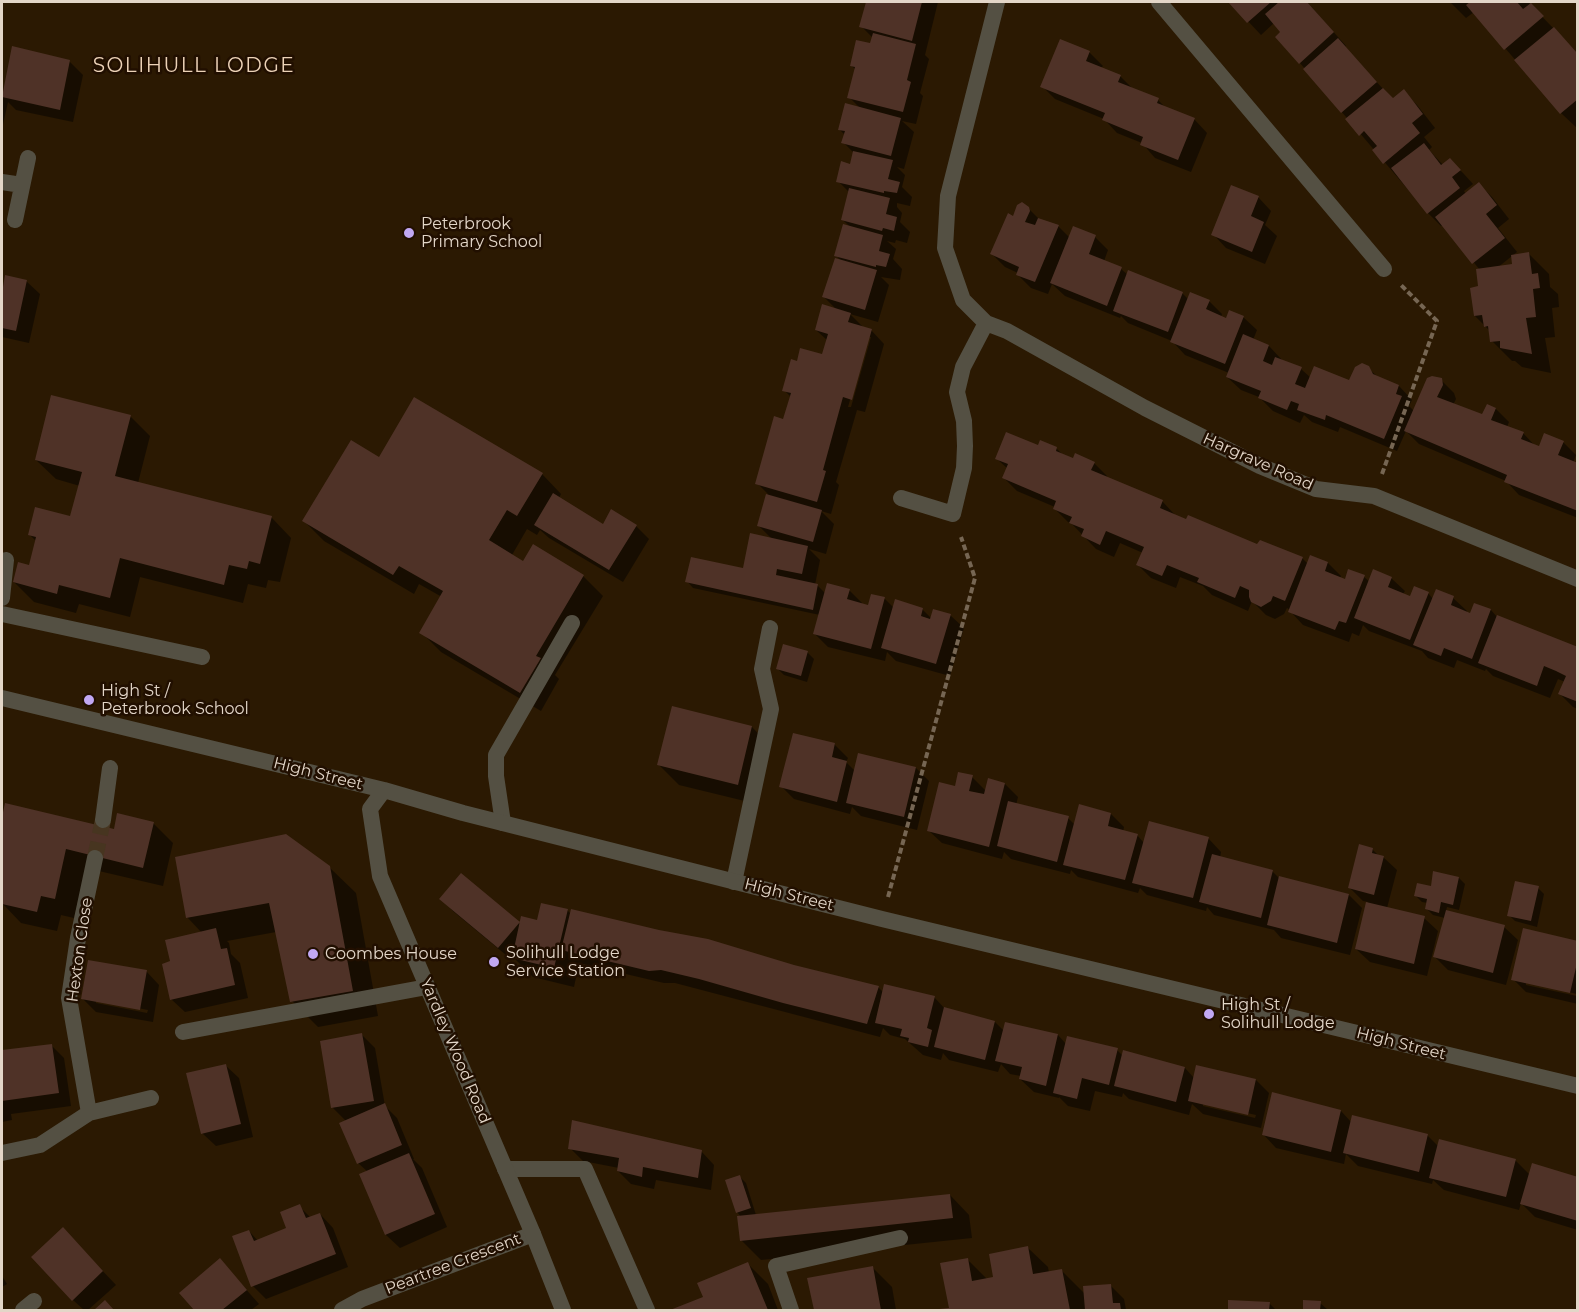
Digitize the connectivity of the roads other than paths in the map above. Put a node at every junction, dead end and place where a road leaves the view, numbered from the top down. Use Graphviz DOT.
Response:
graph roads {
  1 [pos="997,2"];
  2 [pos="1159,2"];
  3 [pos="28,158"];
  4 [pos="2,182"];
  5 [pos="22,185"];
  6 [pos="15,219"];
  7 [pos="1384,269"];
  8 [pos="986,323"];
  9 [pos="901,498"];
  10 [pos="6,560"];
  11 [pos="1578,579"];
  12 [pos="2,598"];
  13 [pos="2,614"];
  14 [pos="572,623"];
  15 [pos="770,628"];
  16 [pos="202,657"];
  17 [pos="2,698"];
  18 [pos="110,768"];
  19 [pos="384,790"];
  20 [pos="103,820"];
  21 [pos="503,823"];
  22 [pos="95,858"];
  23 [pos="734,882"];
  24 [pos="427,987"];
  25 [pos="183,1032"];
  26 [pos="1578,1086"];
  27 [pos="151,1098"];
  28 [pos="89,1113"];
  29 [pos="2,1153"];
  30 [pos="505,1169"];
  31 [pos="532,1234"];
  32 [pos="900,1238"];
  33 [pos="342,1311"];
  34 [pos="563,1311"];
  35 [pos="647,1311"];
  36 [pos="791,1311"];
  1 -- 8 [label="street, Hargrave Road"];
  2 -- 7 [label="street"];
  3 -- 5 [label="street"];
  4 -- 5 [label="street"];
  5 -- 6 [label="street"];
  8 -- 9 [label="street"];
  8 -- 11 [label="street, Hargrave Road"];
  10 -- 12 [label="street"];
  13 -- 16 [label="street"];
  14 -- 21 [label="street"];
  15 -- 23 [label="street"];
  17 -- 19 [label="street, High Street"];
  18 -- 20 [label="street"];
  19 -- 21 [label="street, High Street"];
  19 -- 24 [label="street, Yardley Wood Road"];
  21 -- 23 [label="street, High Street"];
  22 -- 28 [label="street, Hexton Close"];
  23 -- 26 [label="street, High Street"];
  24 -- 25 [label="street"];
  24 -- 30 [label="street, Yardley Wood Road"];
  27 -- 28 [label="street"];
  28 -- 29 [label="street"];
  30 -- 31 [label="street, Yardley Wood Road"];
  30 -- 35 [label="street"];
  31 -- 33 [label="street, Peartree Crescent"];
  31 -- 34 [label="street, Yardley Wood Road"];
  32 -- 36 [label="street"];
}
